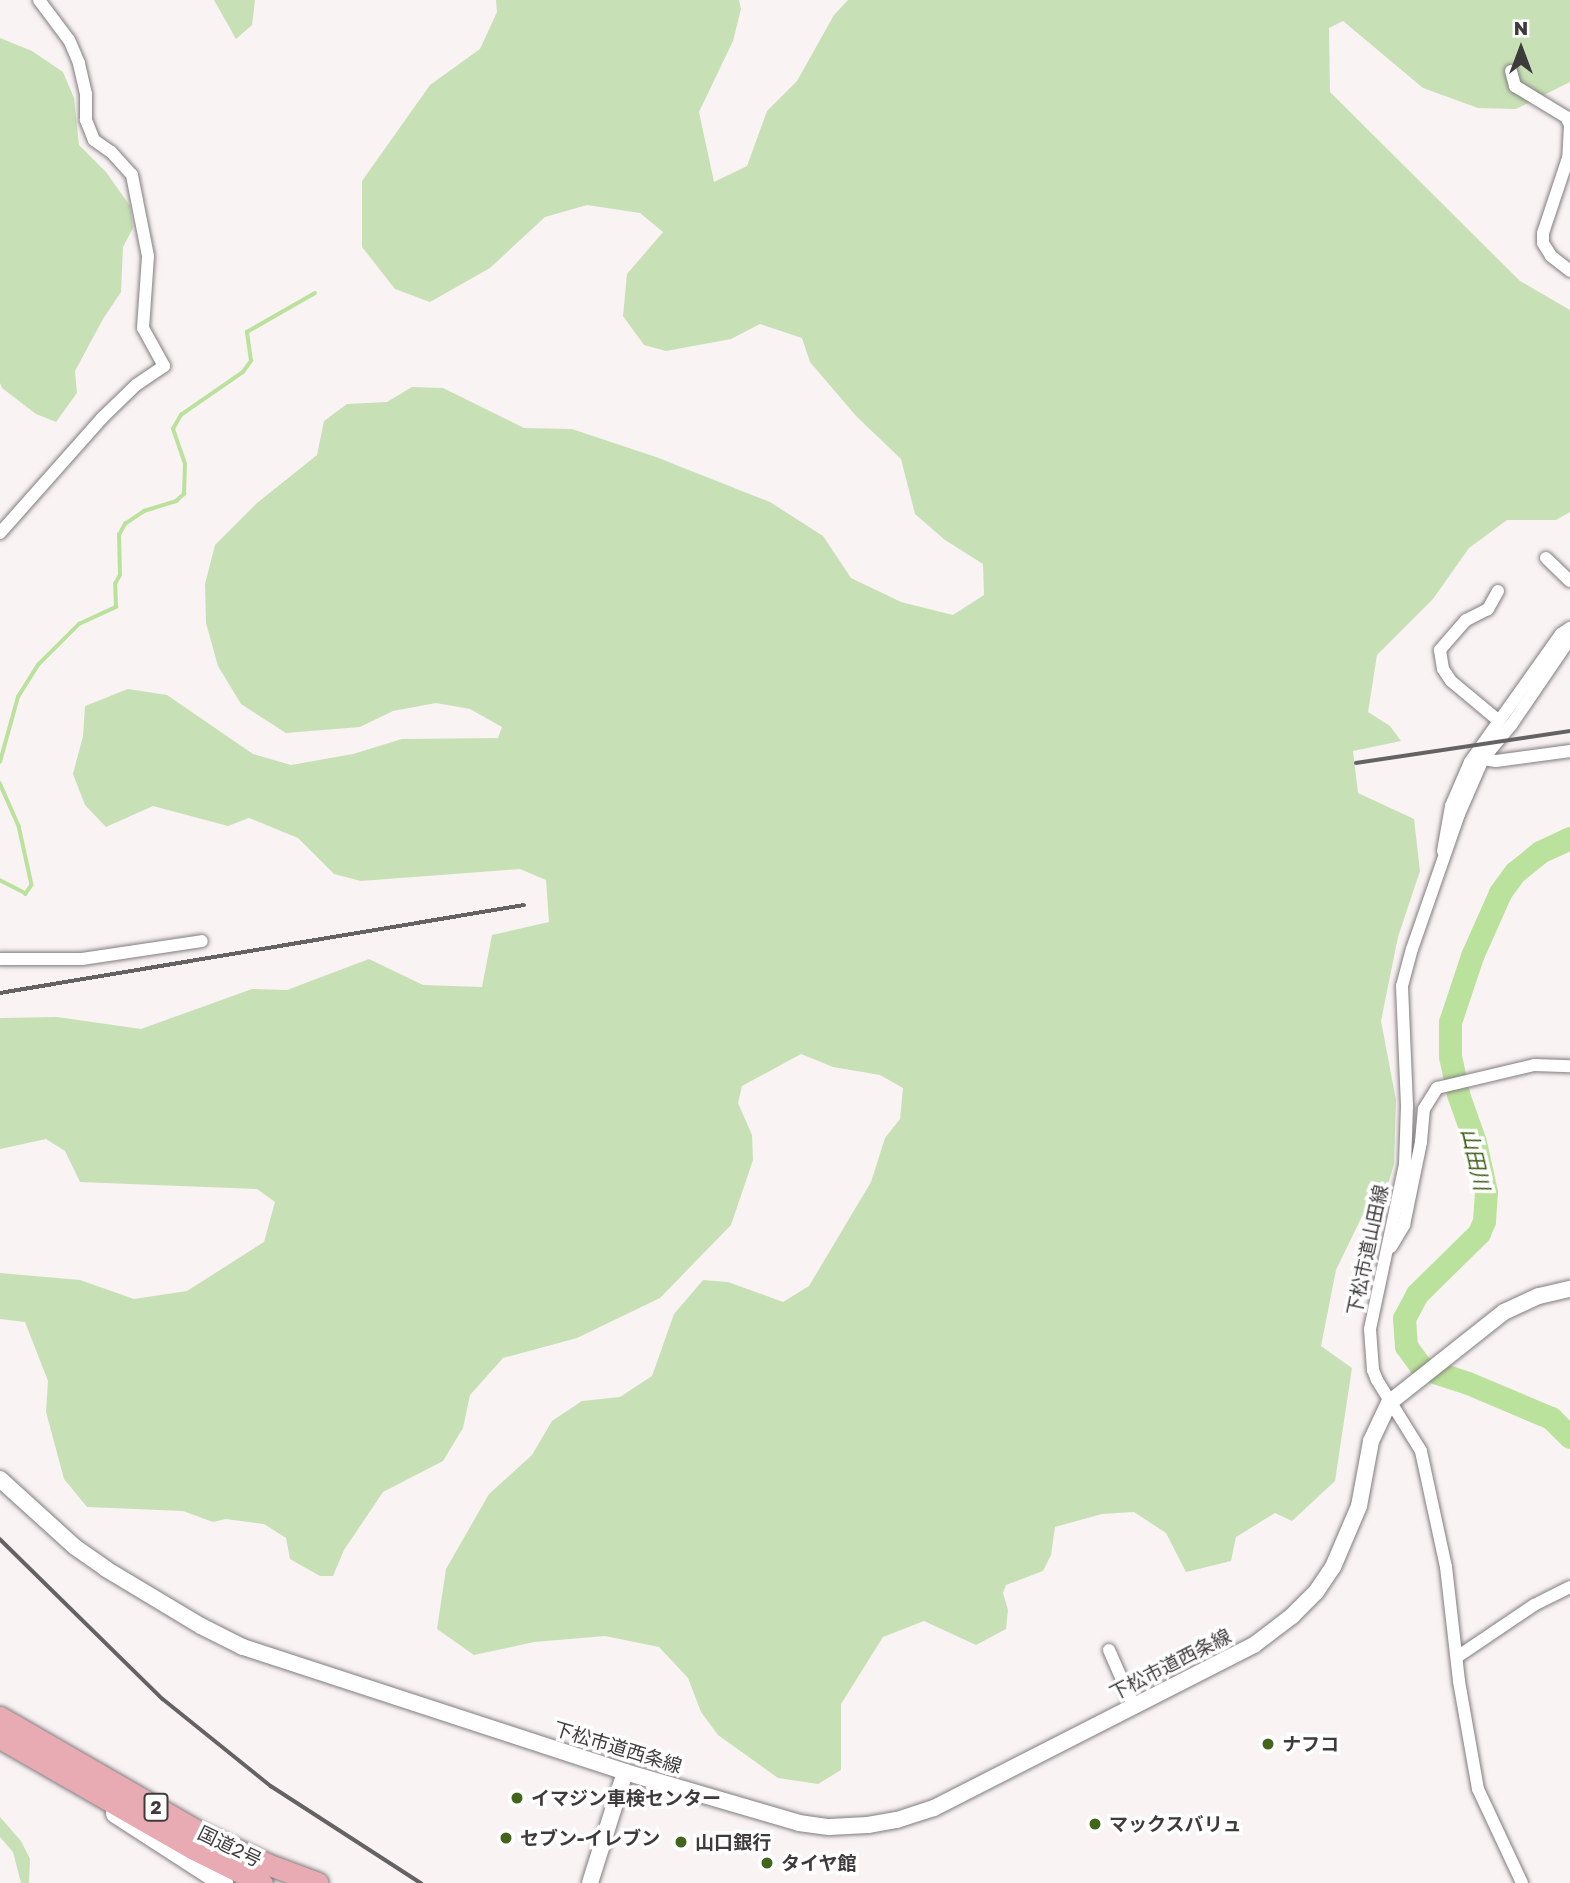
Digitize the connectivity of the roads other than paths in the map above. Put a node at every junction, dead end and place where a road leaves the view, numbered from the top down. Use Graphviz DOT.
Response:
graph roads {
  1 [pos="39,0"];
  2 [pos="1511,71"];
  3 [pos="1570,271"];
  4 [pos="0,533"];
  5 [pos="1546,558"];
  6 [pos="1570,581"];
  7 [pos="1497,591"];
  8 [pos="1570,628"];
  9 [pos="1570,639"];
  10 [pos="1499,722"];
  11 [pos="1570,751"];
  12 [pos="1483,759"];
  13 [pos="1444,861"];
  14 [pos="202,941"];
  15 [pos="0,959"];
  16 [pos="1570,1066"];
  17 [pos="1388,1250"];
  18 [pos="1570,1289"];
  19 [pos="1389,1404"];
  20 [pos="0,1479"];
  21 [pos="1570,1587"];
  22 [pos="1108,1650"];
  23 [pos="1457,1657"];
  24 [pos="1134,1707"];
  25 [pos="0,1717"];
  26 [pos="0,1738"];
  27 [pos="36,1759"];
  28 [pos="625,1772"];
  29 [pos="223,1883"];
  30 [pos="262,1883"];
  31 [pos="318,1883"];
  32 [pos="590,1883"];
  33 [pos="1522,1883"];
  1 -- 4 [label="street"];
  2 -- 3 [label="street"];
  5 -- 6 [label="street"];
  7 -- 10 [label="street"];
  8 -- 10 [label="street"];
  9 -- 12 [label="street, 下松市道山田線"];
  10 -- 13 [label="street"];
  11 -- 12 [label="street"];
  12 -- 13 [label="street, 下松市道山田線"];
  13 -- 17 [label="street, 下松市道山田線"];
  14 -- 15 [label="street"];
  16 -- 17 [label="street"];
  17 -- 19 [label="street, 下松市道山田線"];
  18 -- 19 [label="street, 下松市道西条線"];
  19 -- 23 [label="street, 下松市道山田線"];
  19 -- 24 [label="street, 下松市道西条線"];
  20 -- 28 [label="street, 下松市道西条線"];
  21 -- 23 [label="street"];
  22 -- 24 [label="street"];
  23 -- 33 [label="street, 下松市道山田線"];
  24 -- 28 [label="street, 下松市道西条線"];
  25 -- 31 [label="highway, 国道2号 / 2"];
  26 -- 27 [label="highway, 国道2号 / 2"];
  27 -- 29 [label="main road"];
  27 -- 30 [label="highway, 国道2号 / 2"];
  28 -- 32 [label="street"];
}
